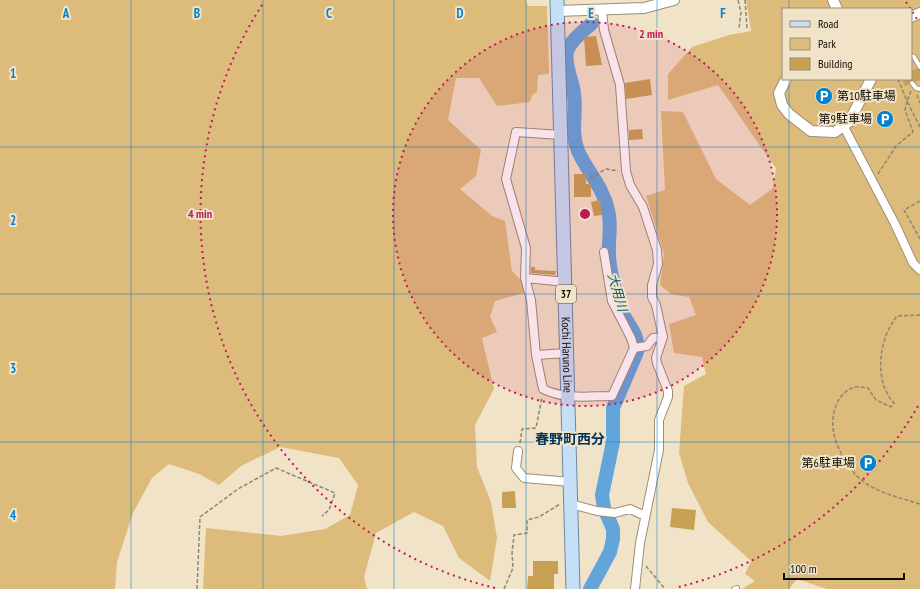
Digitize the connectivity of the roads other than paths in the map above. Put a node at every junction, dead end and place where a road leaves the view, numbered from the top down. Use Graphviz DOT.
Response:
graph roads {
  1 [pos="674,0"];
  2 [pos="557,6"];
  3 [pos="602,10"];
  4 [pos="912,56"];
  5 [pos="920,67"];
  6 [pos="786,80"];
  7 [pos="870,80"];
  8 [pos="913,84"];
  9 [pos="920,89"];
  10 [pos="844,127"];
  11 [pos="561,134"];
  12 [pos="604,252"];
  13 [pos="920,270"];
  14 [pos="525,278"];
  15 [pos="566,282"];
  16 [pos="663,337"];
  17 [pos="637,348"];
  18 [pos="568,353"];
  19 [pos="536,355"];
  20 [pos="569,397"];
  21 [pos="518,451"];
  22 [pos="571,482"];
  23 [pos="571,500"];
  24 [pos="645,516"];
  25 [pos="573,589"];
  26 [pos="635,589"];
  1 -- 3 [label="street"];
  2 -- 3 [label="street"];
  2 -- 11 [label="main road, Kochi Haruno Line / 37"];
  3 -- 16 [label="street"];
  4 -- 5 [label="lane"];
  6 -- 10 [label="street"];
  7 -- 10 [label="street"];
  8 -- 9 [label="lane"];
  10 -- 13 [label="street"];
  11 -- 14 [label="street"];
  11 -- 15 [label="main road, Kochi Haruno Line / 37"];
  12 -- 17 [label="street"];
  14 -- 15 [label="street"];
  14 -- 19 [label="street"];
  15 -- 18 [label="main road, Kochi Haruno Line / 37"];
  16 -- 17 [label="street"];
  16 -- 24 [label="street"];
  17 -- 20 [label="street"];
  18 -- 19 [label="street"];
  18 -- 20 [label="main road, Kochi Haruno Line / 37"];
  19 -- 20 [label="street"];
  20 -- 22 [label="main road, Kochi Haruno Line / 37"];
  21 -- 22 [label="street"];
  22 -- 23 [label="main road, Kochi Haruno Line / 37"];
  23 -- 24 [label="street"];
  23 -- 25 [label="main road, Kochi Haruno Line / 37"];
  24 -- 26 [label="street"];
}
